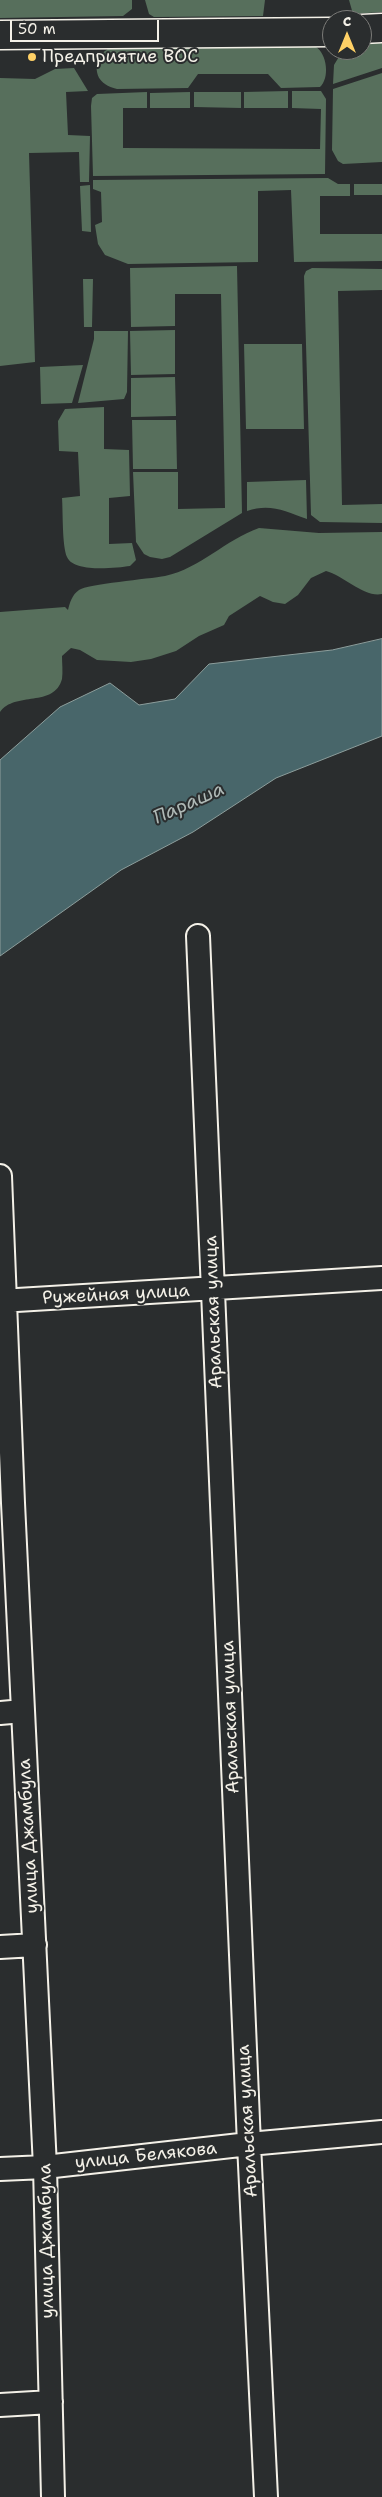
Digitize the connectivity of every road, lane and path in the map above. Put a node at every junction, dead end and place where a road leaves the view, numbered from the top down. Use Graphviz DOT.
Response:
graph roads {
  1 [pos="322,32"];
  2 [pos="0,35"];
  3 [pos="198,936"];
  4 [pos="0,1176"];
  5 [pos="382,1278"];
  6 [pos="213,1289"];
  7 [pos="3,1301"];
  8 [pos="6,1503"];
  9 [pos="23,1711"];
  10 [pos="0,1713"];
  11 [pos="34,1946"];
  12 [pos="0,1948"];
  13 [pos="382,2132"];
  14 [pos="249,2144"];
  15 [pos="45,2167"];
  16 [pos="0,2169"];
  17 [pos="51,2402"];
  18 [pos="0,2405"];
  19 [pos="53,2497"];
  20 [pos="266,2497"];
  1 -- 2 [label="main road"];
  3 -- 6 [label="street, Аральская улица"];
  4 -- 7 [label="street, улица Джамбула"];
  5 -- 6 [label="street, Ружейная улица"];
  6 -- 7 [label="street, Ружейная улица"];
  6 -- 14 [label="street, Аральская улица"];
  7 -- 8 [label="street, улица Джамбула"];
  8 -- 9 [label="street, улица Джамбула"];
  9 -- 10 [label="street"];
  9 -- 11 [label="street, улица Джамбула"];
  11 -- 12 [label="street"];
  11 -- 15 [label="street, улица Джамбула"];
  13 -- 14 [label="street, улица Белякова"];
  14 -- 15 [label="street, улица Белякова"];
  14 -- 20 [label="street, Аральская улица"];
  15 -- 16 [label="street, улица Белякова"];
  15 -- 17 [label="street, улица Джамбула"];
  17 -- 18 [label="street"];
  17 -- 19 [label="street, улица Джамбула"];
}
